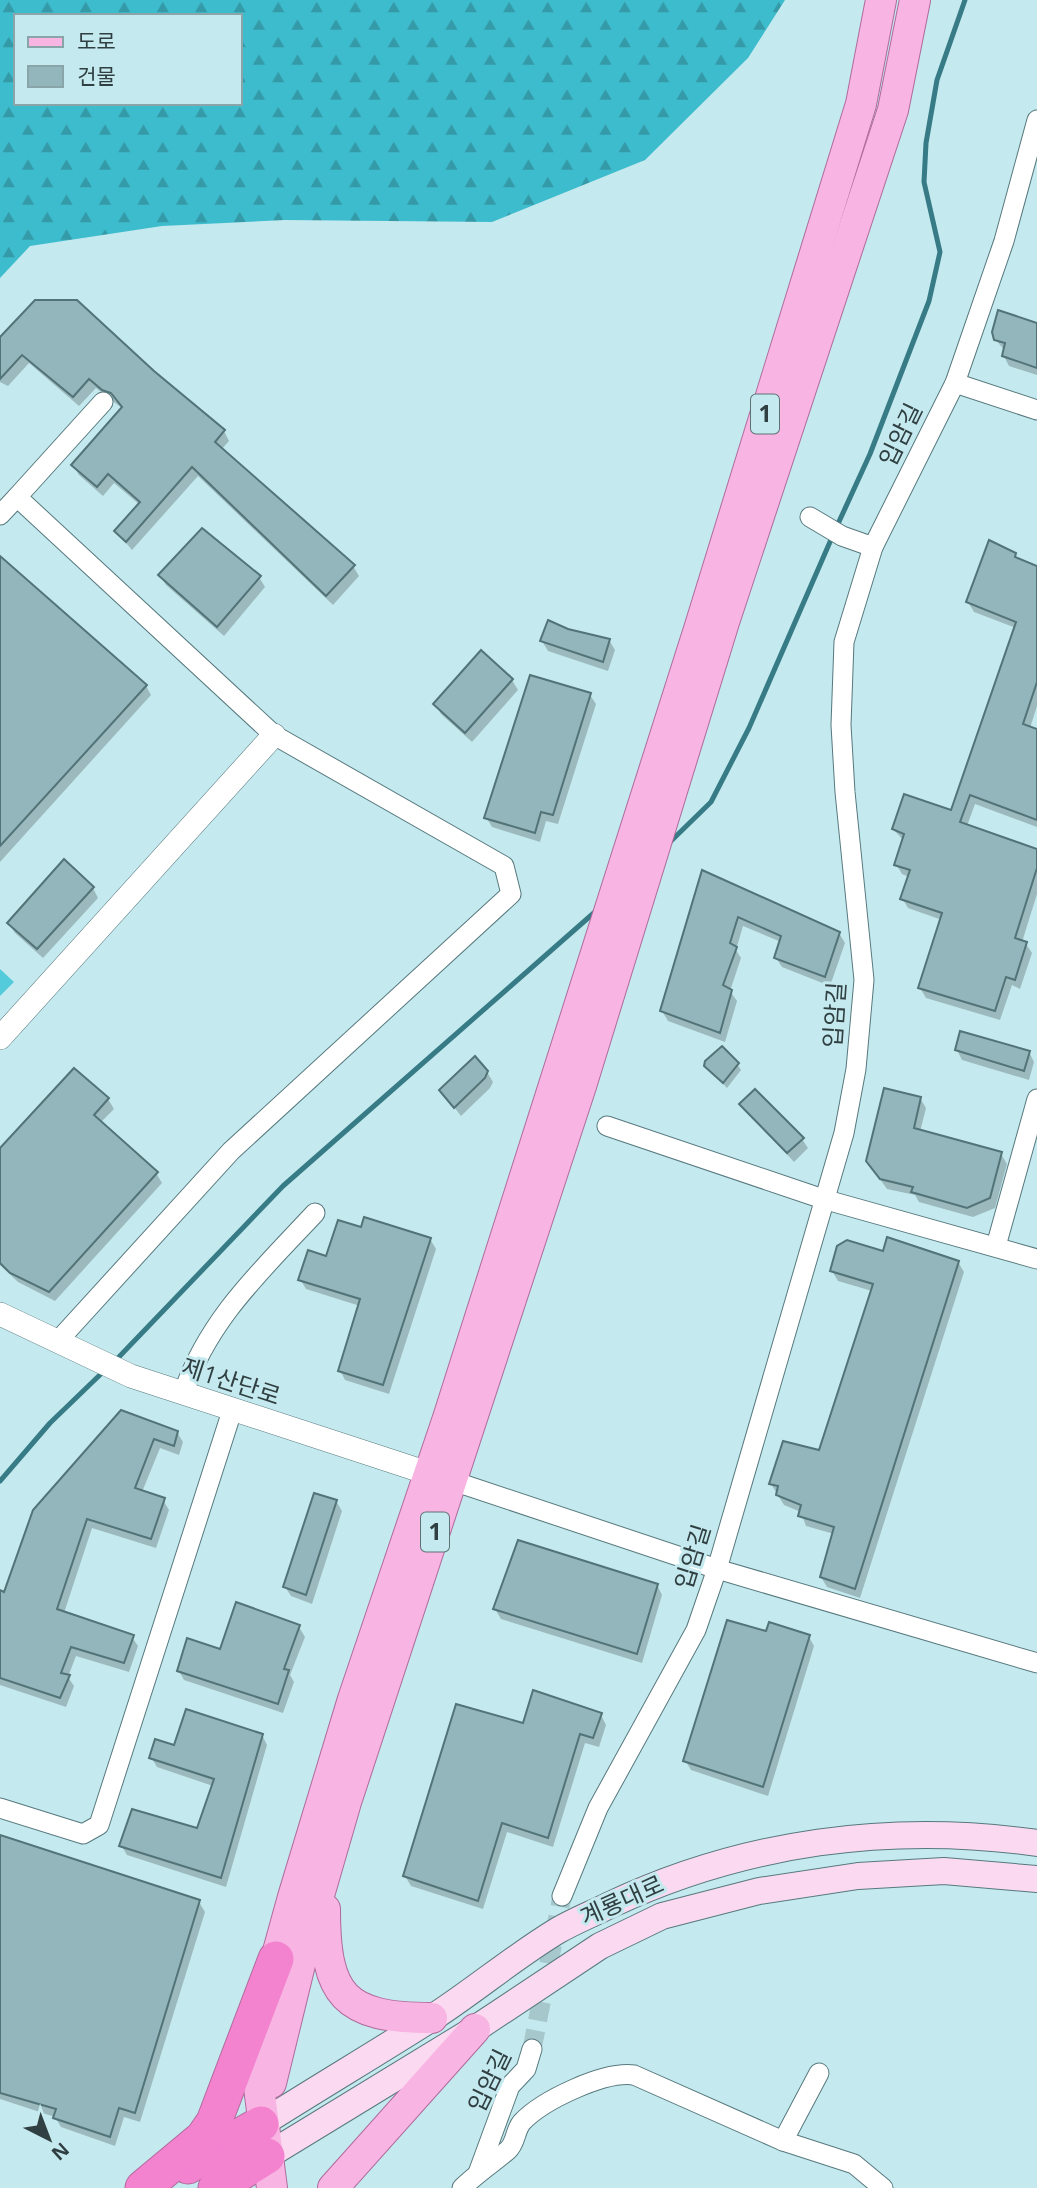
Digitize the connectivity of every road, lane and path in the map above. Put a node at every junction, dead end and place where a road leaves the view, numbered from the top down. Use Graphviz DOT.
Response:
graph roads {
  1 [pos="881,0"];
  2 [pos="915,0"];
  3 [pos="1037,120"];
  4 [pos="955,383"];
  5 [pos="103,402"];
  6 [pos="1037,410"];
  7 [pos="17,497"];
  8 [pos="0,515"];
  9 [pos="810,517"];
  10 [pos="873,547"];
  11 [pos="274,735"];
  12 [pos="0,1038"];
  13 [pos="1037,1099"];
  14 [pos="607,1126"];
  15 [pos="823,1199"];
  16 [pos="315,1213"];
  17 [pos="996,1246"];
  18 [pos="1037,1259"];
  19 [pos="0,1314"];
  20 [pos="57,1342"];
  21 [pos="183,1394"];
  22 [pos="232,1411"];
  23 [pos="441,1477"];
  24 [pos="717,1569"];
  25 [pos="1037,1663"];
  26 [pos="0,1808"];
  27 [pos="1037,1843"];
  28 [pos="325,1874"];
  29 [pos="1037,1879"];
  30 [pos="562,1896"];
  31 [pos="276,1959"];
  32 [pos="432,2018"];
  33 [pos="475,2029"];
  34 [pos="532,2049"];
  35 [pos="820,2073"];
  36 [pos="783,2141"];
  37 [pos="267,2156"];
  38 [pos="479,2181"];
  39 [pos="143,2188"];
  40 [pos="150,2188"];
  41 [pos="216,2188"];
  42 [pos="333,2188"];
  43 [pos="462,2188"];
  44 [pos="883,2188"];
  1 -- 23 [label="main road, 1"];
  2 -- 23 [label="main road, 1"];
  3 -- 4 [label="street, 입암길"];
  4 -- 6 [label="street"];
  4 -- 10 [label="street, 입암길"];
  5 -- 7 [label="street"];
  7 -- 8 [label="street"];
  7 -- 11 [label="street"];
  9 -- 10 [label="street"];
  10 -- 15 [label="street, 입암길"];
  11 -- 12 [label="street"];
  11 -- 20 [label="street"];
  13 -- 17 [label="street"];
  14 -- 15 [label="street"];
  15 -- 17 [label="street"];
  15 -- 24 [label="street, 입암길"];
  16 -- 21 [label="street"];
  17 -- 18 [label="street"];
  19 -- 20 [label="street, 제1산단로"];
  20 -- 21 [label="street, 제1산단로"];
  21 -- 22 [label="street, 제1산단로"];
  22 -- 23 [label="street, 제1산단로"];
  22 -- 26 [label="street"];
  23 -- 24 [label="street"];
  23 -- 28 [label="main road, 1"];
  23 -- 31 [label="main road, 1"];
  24 -- 25 [label="street"];
  24 -- 30 [label="street, 입암길"];
  27 -- 32 [label="main road, 계룡대로"];
  28 -- 32 [label="main road"];
  28 -- 37 [label="main road, 1"];
  29 -- 33 [label="main road, 계룡대로"];
  31 -- 37 [label="main road, 1"];
  31 -- 39 [label="highway"];
  32 -- 37 [label="main road, 계룡대로"];
  33 -- 37 [label="main road, 계룡대로"];
  33 -- 42 [label="main road"];
  34 -- 38 [label="street, 입암길"];
  35 -- 36 [label="street"];
  36 -- 38 [label="street"];
  36 -- 44 [label="street"];
  37 -- 40 [label="highway"];
  37 -- 41 [label="highway"];
  38 -- 43 [label="street"];
}
